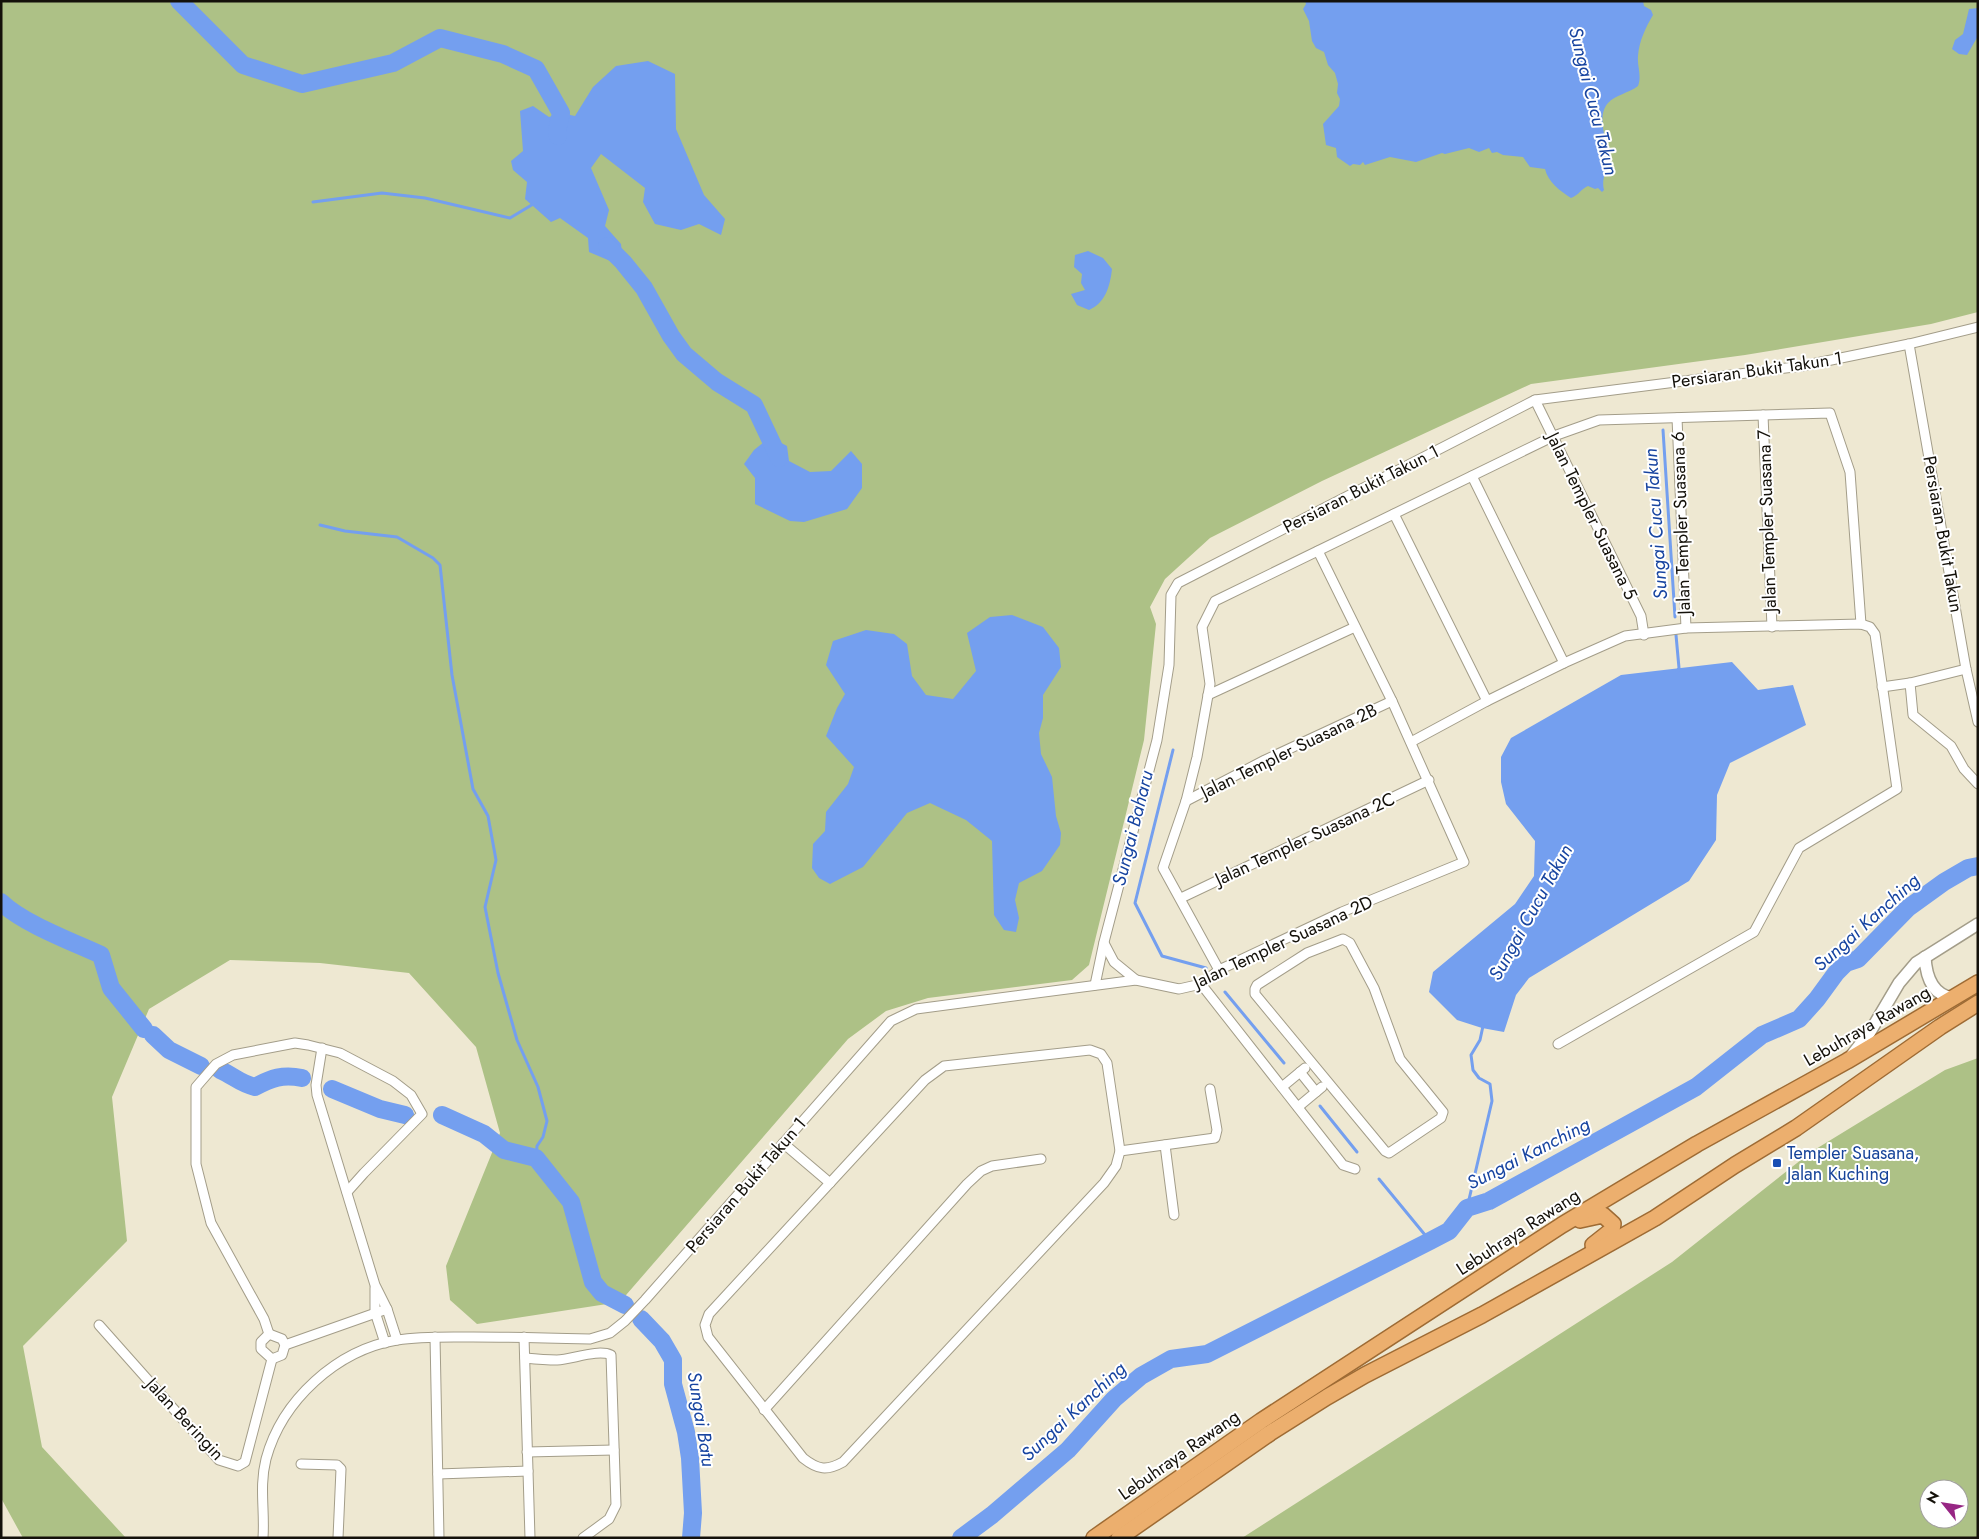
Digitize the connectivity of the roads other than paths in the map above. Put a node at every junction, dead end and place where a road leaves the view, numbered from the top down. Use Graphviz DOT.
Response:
graph roads {
  1 [pos="1978,327"];
  2 [pos="1909,344"];
  3 [pos="1535,400"];
  4 [pos="1763,415"];
  5 [pos="1677,418"];
  6 [pos="1554,436"];
  7 [pos="1472,476"];
  8 [pos="1394,514"];
  9 [pos="1318,550"];
  10 [pos="1861,624"];
  11 [pos="1355,627"];
  12 [pos="1772,627"];
  13 [pos="1686,628"];
  14 [pos="1644,635"];
  15 [pos="1564,663"];
  16 [pos="1966,669"];
  17 [pos="1910,683"];
  18 [pos="1882,687"];
  19 [pos="1208,696"];
  20 [pos="1392,701"];
  21 [pos="1487,701"];
  22 [pos="1978,722"];
  23 [pos="1411,742"];
  24 [pos="1429,780"];
  25 [pos="1978,784"];
  26 [pos="1186,801"];
  27 [pos="1180,898"];
  28 [pos="1978,924"];
  29 [pos="1104,942"];
  30 [pos="1925,957"];
  31 [pos="1219,970"];
  32 [pos="1136,980"];
  33 [pos="1202,984"];
  34 [pos="1978,984"];
  35 [pos="1095,985"];
  36 [pos="1953,998"];
  37 [pos="1978,1003"];
  38 [pos="1558,1044"];
  39 [pos="322,1048"];
  40 [pos="1847,1061"];
  41 [pos="1282,1087"];
  42 [pos="1210,1089"];
  43 [pos="1298,1107"];
  44 [pos="783,1142"];
  45 [pos="1165,1145"];
  46 [pos="1120,1151"];
  47 [pos="1387,1152"];
  48 [pos="1041,1160"];
  49 [pos="1355,1169"];
  50 [pos="830,1183"];
  51 [pos="347,1192"];
  52 [pos="1174,1215"];
  53 [pos="1562,1225"];
  54 [pos="1573,1265"];
  55 [pos="375,1285"];
  56 [pos="387,1309"];
  57 [pos="375,1312"];
  58 [pos="99,1325"];
  59 [pos="270,1334"];
  60 [pos="435,1337"];
  61 [pos="524,1337"];
  62 [pos="397,1340"];
  63 [pos="385,1343"];
  64 [pos="285,1345"];
  65 [pos="272,1358"];
  66 [pos="524,1358"];
  67 [pos="764,1410"];
  68 [pos="614,1450"];
  69 [pos="528,1452"];
  70 [pos="301,1464"];
  71 [pos="528,1471"];
  72 [pos="438,1474"];
  73 [pos="263,1538"];
  74 [pos="338,1538"];
  75 [pos="439,1538"];
  76 [pos="530,1538"];
  77 [pos="583,1538"];
  78 [pos="1094,1538"];
  79 [pos="1119,1538"];
  1 -- 2 [label="street, Persiaran Bukit Takun 1"];
  2 -- 3 [label="street, Persiaran Bukit Takun 1"];
  2 -- 16 [label="street, Persiaran Bukit Takun"];
  3 -- 6 [label="street, Jalan Templer Suasana 5"];
  3 -- 29 [label="street, Persiaran Bukit Takun 1"];
  4 -- 5 [label="street"];
  4 -- 10 [label="street"];
  4 -- 12 [label="street, Jalan Templer Suasana 7"];
  5 -- 6 [label="street"];
  5 -- 13 [label="street, Jalan Templer Suasana 6"];
  6 -- 7 [label="street"];
  6 -- 14 [label="street, Jalan Templer Suasana 5"];
  7 -- 8 [label="street"];
  7 -- 15 [label="street"];
  8 -- 9 [label="street"];
  8 -- 21 [label="street"];
  9 -- 11 [label="street"];
  9 -- 19 [label="street"];
  10 -- 12 [label="street"];
  10 -- 18 [label="street"];
  11 -- 19 [label="street"];
  11 -- 20 [label="street"];
  12 -- 13 [label="street"];
  13 -- 14 [label="street"];
  14 -- 15 [label="street"];
  15 -- 21 [label="street"];
  16 -- 17 [label="street"];
  16 -- 22 [label="street, Persiaran Bukit Takun"];
  17 -- 18 [label="street"];
  17 -- 25 [label="street"];
  18 -- 38 [label="street"];
  19 -- 26 [label="street"];
  20 -- 23 [label="street"];
  20 -- 26 [label="street, Jalan Templer Suasana 2B"];
  21 -- 23 [label="street"];
  23 -- 24 [label="street"];
  24 -- 27 [label="street, Jalan Templer Suasana 2C"];
  24 -- 31 [label="street, Jalan Templer Suasana 2D"];
  26 -- 27 [label="street"];
  27 -- 31 [label="street"];
  28 -- 30 [label="street"];
  29 -- 32 [label="street"];
  29 -- 35 [label="street, Persiaran Bukit Takun 1"];
  30 -- 36 [label="street"];
  30 -- 40 [label="street"];
  31 -- 33 [label="street, Jalan Templer Suasana 2D"];
  32 -- 33 [label="street, Jalan Templer Suasana 2D"];
  32 -- 35 [label="street, Jalan Templer Suasana 2D"];
  33 -- 41 [label="street"];
  34 -- 36 [label="highway, Lebuhraya Rawang"];
  35 -- 44 [label="street, Persiaran Bukit Takun 1"];
  36 -- 40 [label="highway, Lebuhraya Rawang"];
  37 -- 54 [label="highway, Lebuhraya Rawang"];
  39 -- 51 [label="street"];
  39 -- 51 [label="street"];
  39 -- 59 [label="street"];
  40 -- 53 [label="highway, Lebuhraya Rawang"];
  41 -- 43 [label="street"];
  41 -- 43 [label="street"];
  42 -- 45 [label="street"];
  43 -- 49 [label="street"];
  44 -- 50 [label="street"];
  44 -- 61 [label="street, Persiaran Bukit Takun 1"];
  45 -- 46 [label="street"];
  45 -- 52 [label="street"];
  46 -- 50 [label="street"];
  46 -- 67 [label="street"];
  47 -- 47 [label="street"];
  48 -- 67 [label="street"];
  50 -- 67 [label="street"];
  51 -- 55 [label="street"];
  53 -- 54 [label="highway"];
  53 -- 78 [label="highway, Lebuhraya Rawang"];
  54 -- 79 [label="highway, Lebuhraya Rawang"];
  55 -- 56 [label="street"];
  55 -- 57 [label="street"];
  56 -- 57 [label="street"];
  56 -- 62 [label="street"];
  57 -- 63 [label="street"];
  57 -- 64 [label="street"];
  58 -- 65 [label="street, Jalan Beringin"];
  59 -- 64 [label="street"];
  59 -- 65 [label="street"];
  60 -- 61 [label="street, Persiaran Bukit Takun 1"];
  60 -- 62 [label="street, Persiaran Bukit Takun 1"];
  60 -- 72 [label="street"];
  61 -- 66 [label="street"];
  62 -- 63 [label="street, Persiaran Bukit Takun 1"];
  63 -- 73 [label="street, Persiaran Bukit Takun 1"];
  64 -- 65 [label="street"];
  66 -- 68 [label="street"];
  66 -- 69 [label="street"];
  68 -- 69 [label="street"];
  68 -- 77 [label="street"];
  69 -- 71 [label="street"];
  70 -- 74 [label="street"];
  71 -- 72 [label="street"];
  71 -- 76 [label="street"];
  72 -- 75 [label="street"];
}
